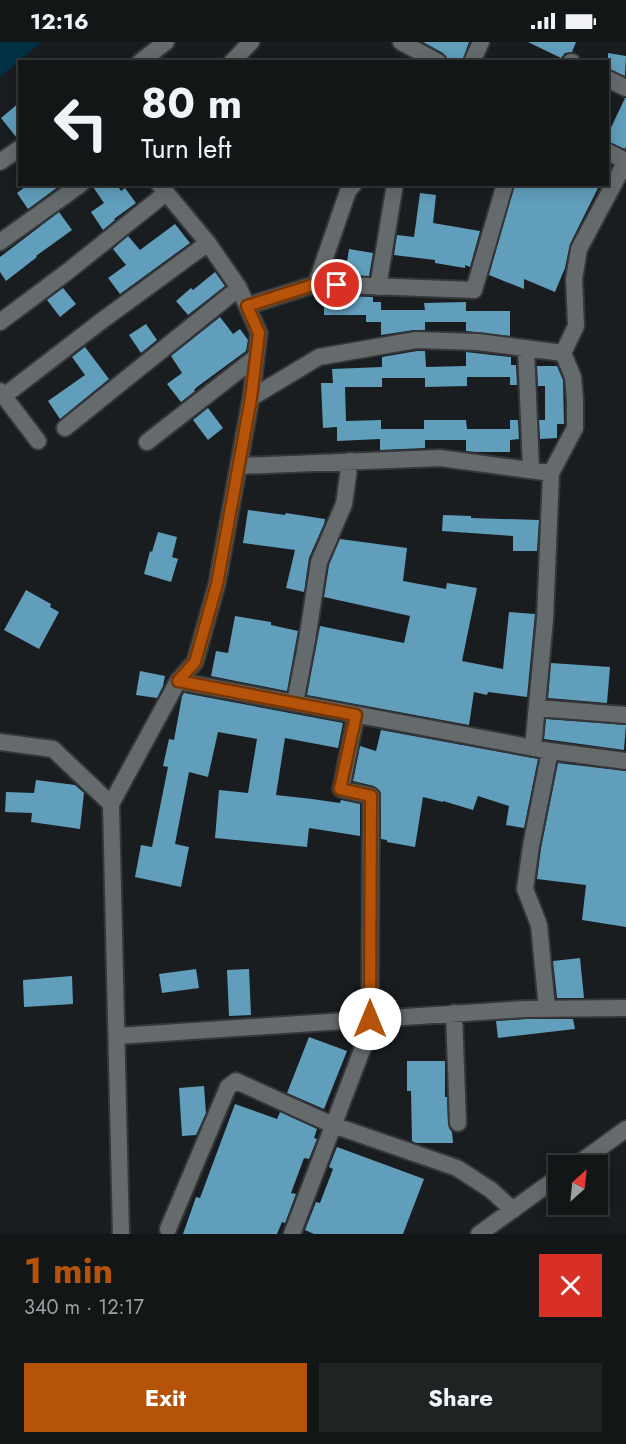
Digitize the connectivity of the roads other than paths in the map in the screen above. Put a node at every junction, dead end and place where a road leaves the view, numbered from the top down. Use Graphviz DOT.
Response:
graph roads {
  1 [pos="166,42"];
  2 [pos="251,42"];
  3 [pos="401,42"];
  4 [pos="481,42"];
  5 [pos="143,60"];
  6 [pos="234,60"];
  7 [pos="434,60"];
  8 [pos="473,60"];
  9 [pos="609,80"];
  10 [pos="626,88"];
  11 [pos="18,149"];
  12 [pos="609,152"];
  13 [pos="626,161"];
  14 [pos="0,162"];
  15 [pos="78,186"];
  16 [pos="352,186"];
  17 [pos="395,186"];
  18 [pos="501,186"];
  19 [pos="163,189"];
  20 [pos="0,242"];
  21 [pos="208,243"];
  22 [pos="316,284"];
  23 [pos="378,287"];
  24 [pos="239,288"];
  25 [pos="247,306"];
  26 [pos="0,322"];
  27 [pos="526,348"];
  28 [pos="563,353"];
  29 [pos="256,357"];
  30 [pos="2,393"];
  31 [pos="251,398"];
  32 [pos="65,428"];
  33 [pos="38,441"];
  34 [pos="147,442"];
  35 [pos="350,461"];
  36 [pos="239,466"];
  37 [pos="531,470"];
  38 [pos="551,473"];
  39 [pos="178,681"];
  40 [pos="295,703"];
  41 [pos="537,708"];
  42 [pos="356,715"];
  43 [pos="626,715"];
  44 [pos="0,742"];
  45 [pos="533,748"];
  46 [pos="550,751"];
  47 [pos="626,761"];
  48 [pos="111,804"];
  49 [pos="547,1008"];
  50 [pos="626,1008"];
  51 [pos="454,1014"];
  52 [pos="370,1019"];
  53 [pos="118,1036"];
  54 [pos="362,1050"];
  55 [pos="458,1123"];
  56 [pos="333,1125"];
  57 [pos="626,1129"];
  58 [pos="590,1155"];
  59 [pos="548,1184"];
  60 [pos="513,1210"];
  61 [pos="168,1229"];
  62 [pos="121,1234"];
  63 [pos="292,1234"];
  64 [pos="479,1234"];
  1 -- 5 [label="street"];
  2 -- 6 [label="street"];
  3 -- 7 [label="street"];
  4 -- 8 [label="street"];
  9 -- 10 [label="street"];
  11 -- 14 [label="street"];
  12 -- 13 [label="street"];
  13 -- 28 [label="street"];
  15 -- 20 [label="street"];
  16 -- 22 [label="street"];
  17 -- 23 [label="street"];
  18 -- 23 [label="street"];
  19 -- 21 [label="street"];
  19 -- 26 [label="street"];
  21 -- 24 [label="street"];
  21 -- 30 [label="street"];
  22 -- 23 [label="street"];
  22 -- 25 [label="street"];
  24 -- 25 [label="street"];
  24 -- 32 [label="street"];
  25 -- 29 [label="street"];
  27 -- 28 [label="street"];
  27 -- 31 [label="street"];
  27 -- 37 [label="street"];
  28 -- 38 [label="street"];
  29 -- 31 [label="street"];
  29 -- 34 [label="street"];
  30 -- 33 [label="street"];
  31 -- 36 [label="street"];
  35 -- 36 [label="street"];
  35 -- 37 [label="street"];
  35 -- 40 [label="street"];
  36 -- 39 [label="street"];
  37 -- 38 [label="street"];
  38 -- 41 [label="street"];
  39 -- 40 [label="street"];
  39 -- 48 [label="street"];
  40 -- 42 [label="street"];
  41 -- 43 [label="street"];
  41 -- 45 [label="street"];
  42 -- 45 [label="street"];
  42 -- 52 [label="street"];
  44 -- 48 [label="street"];
  45 -- 46 [label="street"];
  46 -- 47 [label="street"];
  46 -- 49 [label="street"];
  48 -- 53 [label="street"];
  49 -- 50 [label="street"];
  49 -- 51 [label="street"];
  51 -- 52 [label="street"];
  51 -- 55 [label="street"];
  52 -- 53 [label="street"];
  53 -- 62 [label="street"];
  54 -- 56 [label="street"];
  56 -- 60 [label="street"];
  56 -- 61 [label="street"];
  56 -- 63 [label="street"];
  57 -- 58 [label="street"];
  59 -- 60 [label="street"];
  60 -- 64 [label="street"];
}
